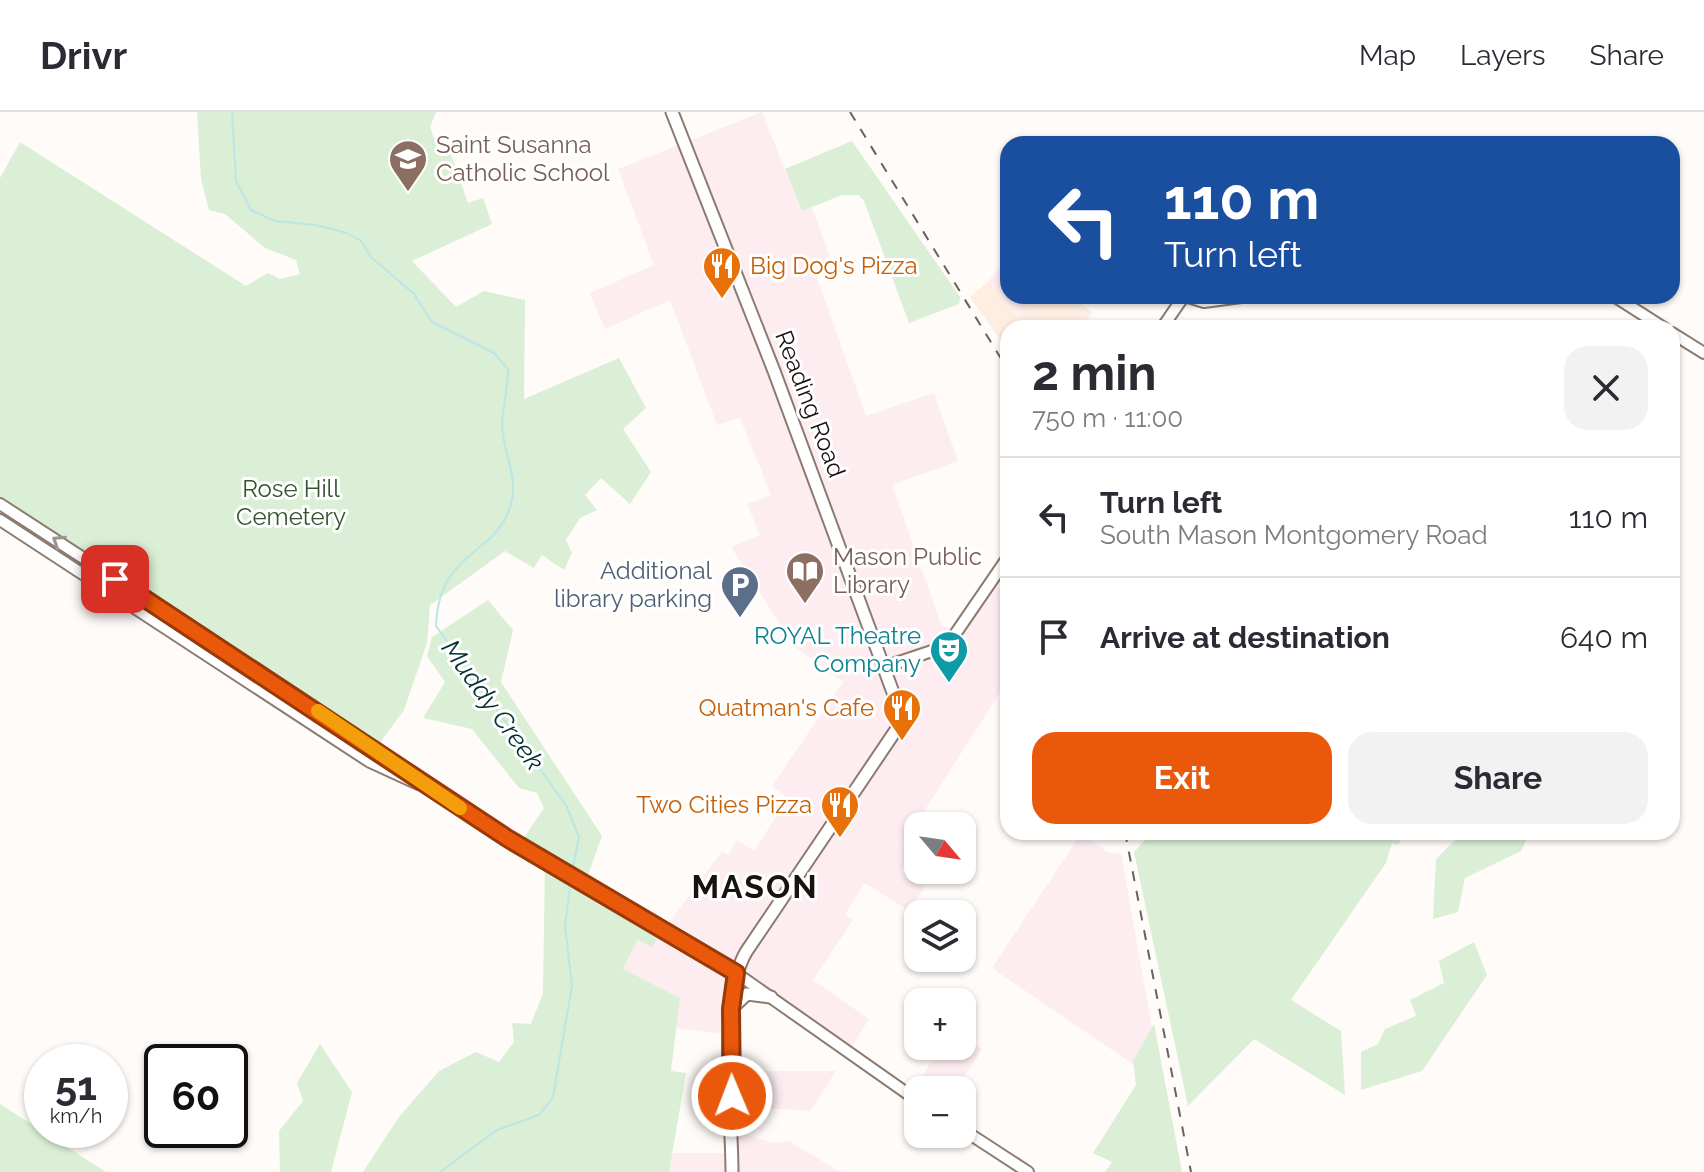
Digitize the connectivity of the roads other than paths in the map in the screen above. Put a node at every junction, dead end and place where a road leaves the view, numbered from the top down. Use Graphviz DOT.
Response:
graph roads {
  1 [pos="672,112"];
  2 [pos="1626,304"];
  3 [pos="1652,320"];
  4 [pos="1680,338"];
  5 [pos="1704,353"];
  6 [pos="0,504"];
  7 [pos="0,520"];
  8 [pos="1000,569"];
  9 [pos="884,667"];
  10 [pos="431,789"];
  11 [pos="736,973"];
  12 [pos="771,997"];
  13 [pos="731,1009"];
  14 [pos="904,1091"];
  15 [pos="976,1138"];
  16 [pos="732,1172"];
  17 [pos="1028,1172"];
  1 -- 9 [label="main road, Reading Road"];
  2 -- 3 [label="main road"];
  4 -- 5 [label="main road"];
  10 -- 6 [label="main road, one-way"];
  7 -- 10 [label="main road"];
  8 -- 9 [label="main road"];
  9 -- 11 [label="main road, Reading Road"];
  10 -- 11 [label="main road"];
  11 -- 12 [label="main road"];
  11 -- 13 [label="main road"];
  12 -- 13 [label="main road"];
  12 -- 14 [label="main road"];
  13 -- 16 [label="main road"];
  15 -- 17 [label="main road"];
}
